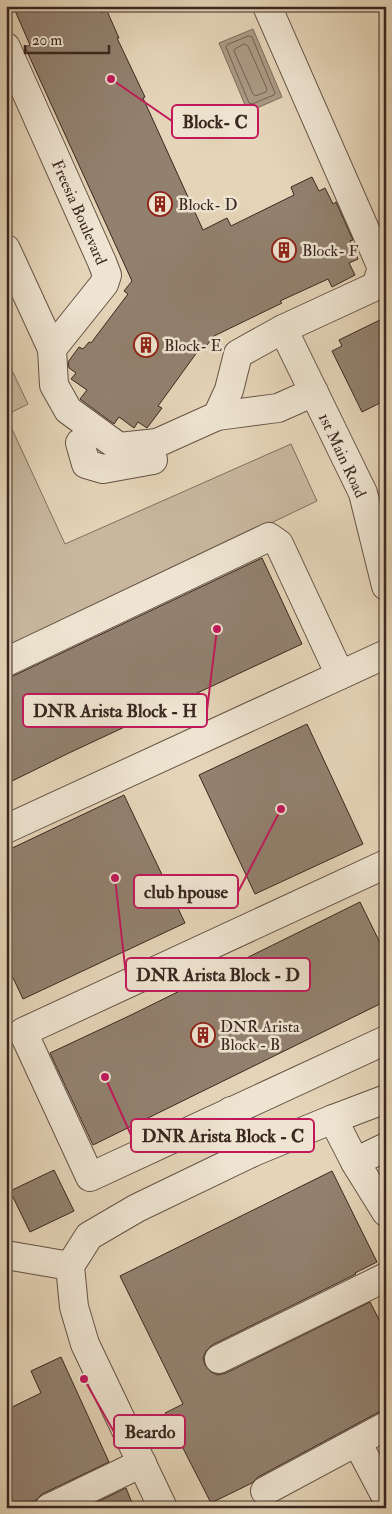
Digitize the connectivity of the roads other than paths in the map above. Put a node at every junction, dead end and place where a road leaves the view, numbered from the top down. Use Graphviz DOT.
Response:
graph roads {
  1 [pos="267,6"];
  2 [pos="6,47"];
  3 [pos="6,249"];
  4 [pos="283,329"];
  5 [pos="52,349"];
  6 [pos="314,392"];
  7 [pos="217,416"];
  8 [pos="180,433"];
  9 [pos="80,443"];
  10 [pos="386,586"];
  11 [pos="386,654"];
  12 [pos="6,662"];
  13 [pos="340,675"];
  14 [pos="6,829"];
  15 [pos="385,865"];
  16 [pos="386,1040"];
  17 [pos="386,1099"];
  18 [pos="231,1111"];
  19 [pos="333,1119"];
  20 [pos="386,1147"];
  21 [pos="251,1153"];
  22 [pos="355,1162"];
  23 [pos="386,1212"];
  24 [pos="6,1255"];
  25 [pos="70,1266"];
  26 [pos="386,1277"];
  27 [pos="219,1359"];
  28 [pos="386,1426"];
  29 [pos="357,1442"];
  30 [pos="142,1463"];
  31 [pos="265,1491"];
  32 [pos="386,1497"];
  33 [pos="49,1508"];
  34 [pos="163,1508"];
  1 -- 4 [label="street"];
  2 -- 5 [label="street, Freesia Boulevard"];
  3 -- 5 [label="street"];
  4 -- 6 [label="street, 1st Main Road"];
  4 -- 7 [label="street"];
  5 -- 8 [label="street"];
  6 -- 7 [label="street"];
  6 -- 10 [label="street, 1st Main Road"];
  7 -- 8 [label="street"];
  8 -- 9 [label="street"];
  11 -- 13 [label="street"];
  12 -- 13 [label="street"];
  13 -- 14 [label="street"];
  15 -- 18 [label="street"];
  16 -- 18 [label="street"];
  17 -- 19 [label="street"];
  18 -- 21 [label="street"];
  19 -- 21 [label="street"];
  19 -- 22 [label="street"];
  20 -- 22 [label="street"];
  21 -- 25 [label="street"];
  22 -- 23 [label="street"];
  24 -- 25 [label="street"];
  25 -- 30 [label="street"];
  26 -- 27 [label="street"];
  28 -- 29 [label="street"];
  29 -- 31 [label="street"];
  29 -- 32 [label="street"];
  30 -- 33 [label="street"];
  30 -- 34 [label="street"];
}
